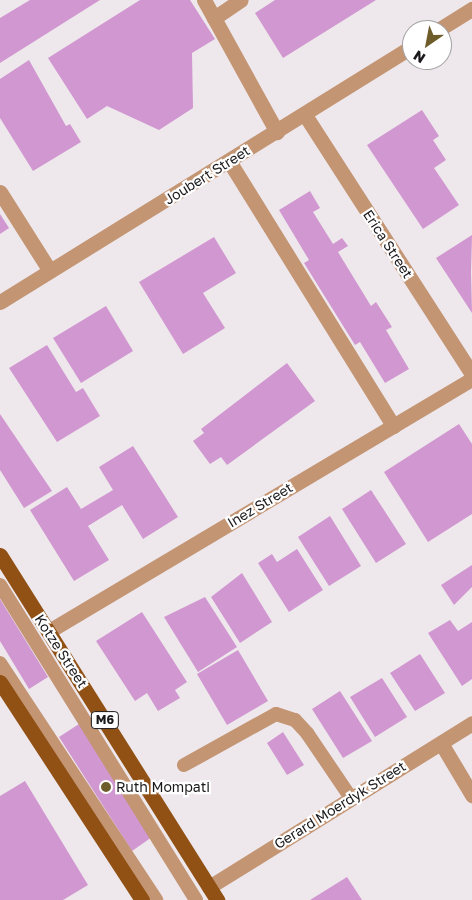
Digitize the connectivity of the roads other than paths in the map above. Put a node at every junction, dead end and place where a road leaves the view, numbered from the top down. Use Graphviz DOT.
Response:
graph roads {
  1 [pos="204,0"];
  2 [pos="241,0"];
  3 [pos="472,9"];
  4 [pos="214,18"];
  5 [pos="452,21"];
  6 [pos="402,53"];
  7 [pos="305,114"];
  8 [pos="277,132"];
  9 [pos="230,162"];
  10 [pos="0,192"];
  11 [pos="50,271"];
  12 [pos="0,302"];
  13 [pos="472,374"];
  14 [pos="472,379"];
  15 [pos="393,426"];
  16 [pos="0,555"];
  17 [pos="0,586"];
  18 [pos="49,631"];
  19 [pos="0,663"];
  20 [pos="0,682"];
  21 [pos="472,724"];
  22 [pos="441,743"];
  23 [pos="184,765"];
  24 [pos="472,795"];
  25 [pos="351,798"];
  26 [pos="209,886"];
  27 [pos="142,900"];
  28 [pos="156,900"];
  29 [pos="196,900"];
  30 [pos="217,900"];
  1 -- 4 [label="street"];
  2 -- 4 [label="street"];
  3 -- 5 [label="street"];
  4 -- 8 [label="street"];
  6 -- 7 [label="street, Joubert Street"];
  7 -- 8 [label="street, Joubert Street"];
  7 -- 13 [label="street, Erica Street"];
  8 -- 9 [label="street, Joubert Street"];
  9 -- 11 [label="street, Joubert Street"];
  9 -- 15 [label="street"];
  10 -- 11 [label="street"];
  11 -- 12 [label="street, Joubert Street"];
  14 -- 15 [label="street, Inez Street"];
  15 -- 18 [label="street, Inez Street"];
  16 -- 18 [label="main road, Kotze Street / M6"];
  17 -- 29 [label="lane, Kotze Street"];
  18 -- 26 [label="main road, Kotze Street / M6"];
  19 -- 28 [label="lane"];
  20 -- 27 [label="main road"];
  21 -- 22 [label="street, Gerard Moerdyk Street"];
  22 -- 24 [label="street"];
  22 -- 25 [label="street, Gerard Moerdyk Street"];
  23 -- 25 [label="lane"];
  25 -- 26 [label="street, Gerard Moerdyk Street"];
  26 -- 30 [label="main road, Kotze Street / M6"];
}
